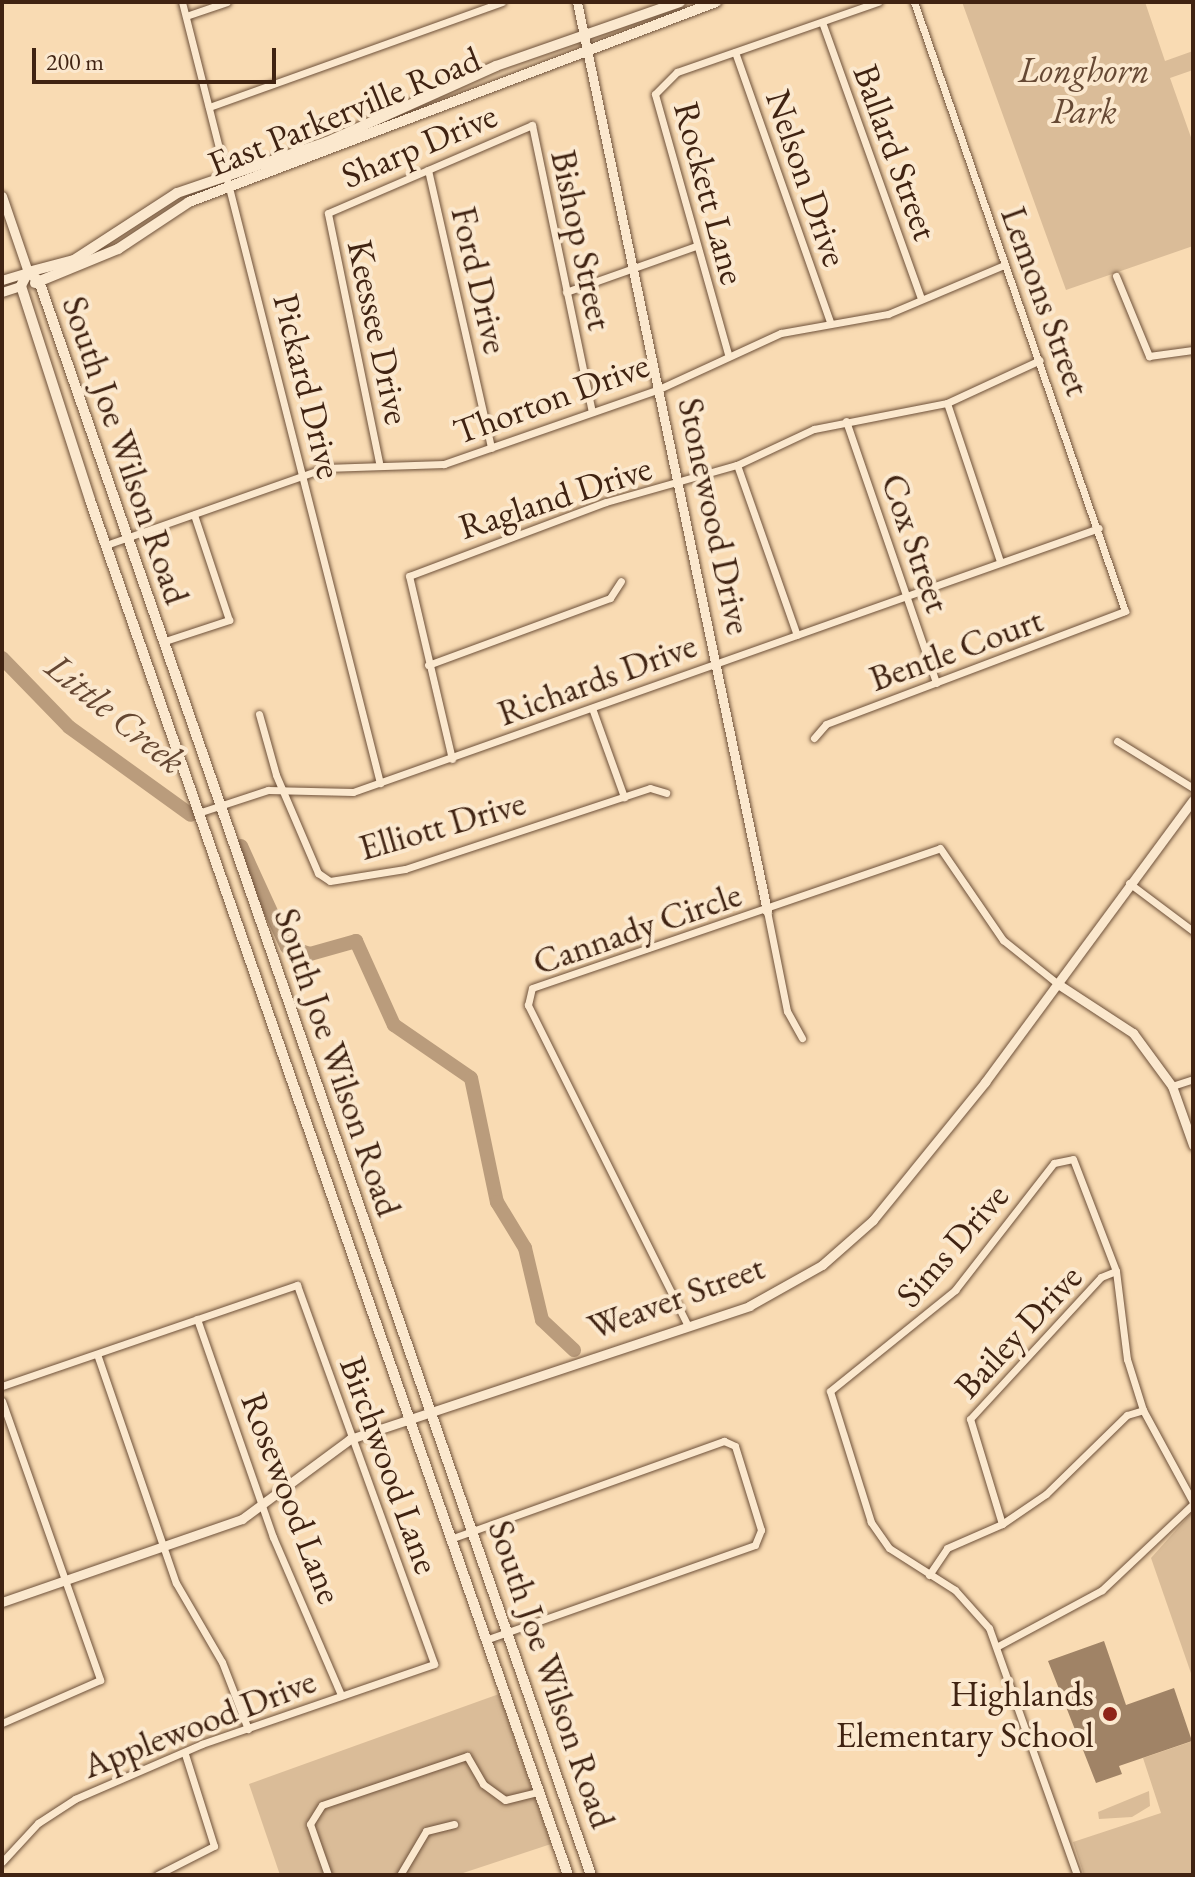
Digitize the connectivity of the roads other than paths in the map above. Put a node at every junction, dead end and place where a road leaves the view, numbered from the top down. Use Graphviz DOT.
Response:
graph roads {
  1 [pos="182,2"];
  2 [pos="227,2"];
  3 [pos="502,2"];
  4 [pos="577,2"];
  5 [pos="680,2"];
  6 [pos="716,2"];
  7 [pos="878,2"];
  8 [pos="914,2"];
  9 [pos="186,16"];
  10 [pos="822,22"];
  11 [pos="585,42"];
  12 [pos="735,52"];
  13 [pos="209,107"];
  14 [pos="532,125"];
  15 [pos="428,170"];
  16 [pos="227,176"];
  17 [pos="231,188"];
  18 [pos="2,196"];
  19 [pos="328,213"];
  20 [pos="696,246"];
  21 [pos="1004,265"];
  22 [pos="632,268"];
  23 [pos="28,272"];
  24 [pos="1116,276"];
  25 [pos="2,280"];
  26 [pos="39,281"];
  27 [pos="21,286"];
  28 [pos="2,292"];
  29 [pos="566,292"];
  30 [pos="921,299"];
  31 [pos="830,322"];
  32 [pos="1193,350"];
  33 [pos="728,354"];
  34 [pos="1040,360"];
  35 [pos="659,389"];
  36 [pos="947,403"];
  37 [pos="592,412"];
  38 [pos="846,421"];
  39 [pos="491,448"];
  40 [pos="379,462"];
  41 [pos="737,465"];
  42 [pos="304,476"];
  43 [pos="679,485"];
  44 [pos="194,515"];
  45 [pos="1099,528"];
  46 [pos="126,538"];
  47 [pos="106,545"];
  48 [pos="1000,561"];
  49 [pos="621,581"];
  50 [pos="907,597"];
  51 [pos="1122,618"];
  52 [pos="797,635"];
  53 [pos="162,642"];
  54 [pos="717,663"];
  55 [pos="428,665"];
  56 [pos="936,683"];
  57 [pos="592,708"];
  58 [pos="259,714"];
  59 [pos="814,738"];
  60 [pos="1117,741"];
  61 [pos="452,759"];
  62 [pos="380,783"];
  63 [pos="1193,788"];
  64 [pos="283,791"];
  65 [pos="666,793"];
  66 [pos="624,797"];
  67 [pos="1193,800"];
  68 [pos="218,806"];
  69 [pos="198,813"];
  70 [pos="1129,883"];
  71 [pos="767,911"];
  72 [pos="1193,931"];
  73 [pos="1058,984"];
  74 [pos="802,1038"];
  75 [pos="1193,1079"];
  76 [pos="1172,1086"];
  77 [pos="1193,1145"];
  78 [pos="1116,1271"];
  79 [pos="197,1319"];
  80 [pos="688,1326"];
  81 [pos="97,1354"];
  82 [pos="2,1386"];
  83 [pos="2,1401"];
  84 [pos="1143,1410"];
  85 [pos="432,1415"];
  86 [pos="412,1421"];
  87 [pos="350,1439"];
  88 [pos="1193,1503"];
  89 [pos="263,1509"];
  90 [pos="1002,1524"];
  91 [pos="472,1531"];
  92 [pos="453,1538"];
  93 [pos="161,1547"];
  94 [pos="929,1575"];
  95 [pos="63,1580"];
  96 [pos="2,1602"];
  97 [pos="508,1632"];
  98 [pos="488,1639"];
  99 [pos="998,1646"];
  100 [pos="434,1664"];
  101 [pos="341,1695"];
  102 [pos="2,1723"];
  103 [pos="248,1729"];
  104 [pos="185,1754"];
  105 [pos="540,1791"];
  106 [pos="454,1824"];
  107 [pos="2,1862"];
  108 [pos="157,1875"];
  109 [pos="328,1875"];
  110 [pos="400,1875"];
  111 [pos="568,1875"];
  112 [pos="591,1875"];
  113 [pos="1077,1875"];
  1 -- 9 [label="street, Pickard Drive"];
  2 -- 9 [label="street"];
  3 -- 13 [label="street"];
  4 -- 11 [label="street, Stonewood Drive"];
  5 -- 11 [label="main road, East Parkerville Road"];
  6 -- 11 [label="main road, East Parkerville Road"];
  7 -- 10 [label="street, Rockett Lane"];
  8 -- 21 [label="street, Lemons Street"];
  9 -- 13 [label="street, Pickard Drive"];
  10 -- 12 [label="street, Rockett Lane"];
  10 -- 30 [label="street, Ballard Street"];
  11 -- 16 [label="main road, East Parkerville Road"];
  11 -- 17 [label="main road, East Parkerville Road"];
  11 -- 22 [label="street, Stonewood Drive"];
  12 -- 20 [label="street, Rockett Lane"];
  12 -- 31 [label="street, Nelson Drive"];
  13 -- 16 [label="street, Pickard Drive"];
  14 -- 15 [label="street, Sharp Drive"];
  14 -- 29 [label="street, Bishop Street"];
  15 -- 19 [label="street, Sharp Drive"];
  15 -- 39 [label="street, Ford Drive"];
  16 -- 17 [label="street, Pickard Drive"];
  16 -- 23 [label="main road, East Parkerville Road"];
  17 -- 26 [label="main road, East Parkerville Road"];
  17 -- 42 [label="street, Pickard Drive"];
  18 -- 23 [label="street, South Joe Wilson Road"];
  19 -- 40 [label="street, Keessee Drive"];
  20 -- 22 [label="street"];
  20 -- 33 [label="street, Rockett Lane"];
  21 -- 30 [label="street, Thorton Drive"];
  21 -- 34 [label="street, Lemons Street"];
  22 -- 29 [label="street"];
  22 -- 35 [label="street, Stonewood Drive"];
  23 -- 25 [label="street, East Parkerville Road"];
  23 -- 26 [label="main road, South Joe Wilson Road"];
  23 -- 27 [label="main road, South Joe Wilson Road"];
  24 -- 32 [label="street"];
  26 -- 27 [label="main road, East Parkerville Road"];
  26 -- 46 [label="main road, South Joe Wilson Road"];
  27 -- 28 [label="street, East Parkerville Road"];
  27 -- 47 [label="main road, South Joe Wilson Road"];
  29 -- 37 [label="street, Bishop Street"];
  30 -- 31 [label="street, Thorton Drive"];
  31 -- 33 [label="street, Thorton Drive"];
  33 -- 35 [label="street, Thorton Drive"];
  34 -- 36 [label="street, Ragland Drive"];
  34 -- 45 [label="street, Lemons Street"];
  35 -- 37 [label="street, Thorton Drive"];
  35 -- 43 [label="street, Stonewood Drive"];
  36 -- 38 [label="street, Ragland Drive"];
  36 -- 48 [label="street"];
  37 -- 39 [label="street, Thorton Drive"];
  38 -- 41 [label="street, Ragland Drive"];
  38 -- 50 [label="street, Cox Street"];
  39 -- 40 [label="street, Thorton Drive"];
  40 -- 42 [label="street, Thorton Drive"];
  41 -- 43 [label="street, Ragland Drive"];
  41 -- 52 [label="street"];
  42 -- 44 [label="street, Thorton Drive"];
  42 -- 62 [label="street, Pickard Drive"];
  43 -- 54 [label="street, Stonewood Drive"];
  43 -- 55 [label="street, Ragland Drive"];
  44 -- 46 [label="street, Thorton Drive"];
  44 -- 53 [label="street"];
  45 -- 48 [label="street, Richards Drive"];
  45 -- 51 [label="street, Lemons Street"];
  46 -- 47 [label="street, Thorton Drive"];
  46 -- 53 [label="main road, South Joe Wilson Road"];
  47 -- 69 [label="main road, South Joe Wilson Road"];
  48 -- 50 [label="street, Richards Drive"];
  49 -- 55 [label="street"];
  50 -- 52 [label="street, Richards Drive"];
  50 -- 56 [label="street, Cox Street"];
  51 -- 56 [label="street, Bentle Court"];
  52 -- 54 [label="street, Richards Drive"];
  53 -- 68 [label="main road, South Joe Wilson Road"];
  54 -- 57 [label="street, Richards Drive"];
  54 -- 71 [label="street, Stonewood Drive"];
  55 -- 61 [label="street"];
  56 -- 59 [label="street, Bentle Court"];
  57 -- 61 [label="street, Richards Drive"];
  57 -- 66 [label="street"];
  58 -- 64 [label="street, Elliott Drive"];
  60 -- 63 [label="street"];
  61 -- 62 [label="street, Richards Drive"];
  62 -- 64 [label="street, Richards Drive"];
  64 -- 66 [label="street, Elliott Drive"];
  64 -- 68 [label="street, Richards Drive"];
  65 -- 66 [label="street, Elliott Drive"];
  67 -- 70 [label="street, Weaver Street"];
  68 -- 69 [label="street, Richards Drive"];
  68 -- 85 [label="main road, South Joe Wilson Road"];
  69 -- 86 [label="main road, South Joe Wilson Road"];
  70 -- 72 [label="street"];
  70 -- 73 [label="street, Weaver Street"];
  71 -- 73 [label="street, Cannady Circle"];
  71 -- 74 [label="street, Stonewood Drive"];
  71 -- 80 [label="street, Cannady Circle"];
  73 -- 76 [label="street"];
  73 -- 80 [label="street, Weaver Street"];
  75 -- 76 [label="street"];
  76 -- 77 [label="street"];
  78 -- 84 [label="street, Sims Drive"];
  78 -- 90 [label="street, Bailey Drive"];
  78 -- 94 [label="street, Sims Drive"];
  79 -- 81 [label="street"];
  79 -- 87 [label="street, Birchwood Lane"];
  79 -- 89 [label="street, Rosewood Lane"];
  80 -- 85 [label="street, Weaver Street"];
  81 -- 82 [label="street"];
  81 -- 93 [label="street"];
  83 -- 95 [label="street"];
  84 -- 88 [label="street, Sims Drive"];
  84 -- 90 [label="street"];
  85 -- 86 [label="street, Weaver Street"];
  85 -- 91 [label="main road, South Joe Wilson Road"];
  86 -- 87 [label="street, Weaver Street"];
  86 -- 92 [label="main road, South Joe Wilson Road"];
  87 -- 89 [label="street, Weaver Street"];
  87 -- 100 [label="street, Birchwood Lane"];
  88 -- 99 [label="street"];
  89 -- 93 [label="street, Weaver Street"];
  89 -- 101 [label="street, Rosewood Lane"];
  90 -- 94 [label="street"];
  91 -- 92 [label="street"];
  91 -- 97 [label="main road, South Joe Wilson Road"];
  91 -- 97 [label="street"];
  92 -- 98 [label="main road, South Joe Wilson Road"];
  93 -- 95 [label="street, Weaver Street"];
  93 -- 103 [label="street"];
  94 -- 99 [label="street, Sims Drive"];
  95 -- 96 [label="street, Weaver Street"];
  95 -- 102 [label="street"];
  97 -- 98 [label="street"];
  97 -- 112 [label="main road, South Joe Wilson Road"];
  98 -- 105 [label="main road, South Joe Wilson Road"];
  99 -- 113 [label="street, Sims Drive"];
  100 -- 101 [label="street, Applewood Drive"];
  101 -- 103 [label="street, Applewood Drive"];
  103 -- 104 [label="street, Applewood Drive"];
  104 -- 107 [label="street, Applewood Drive"];
  104 -- 108 [label="street"];
  105 -- 109 [label="street"];
  105 -- 111 [label="main road, South Joe Wilson Road"];
  106 -- 110 [label="street"];
}
